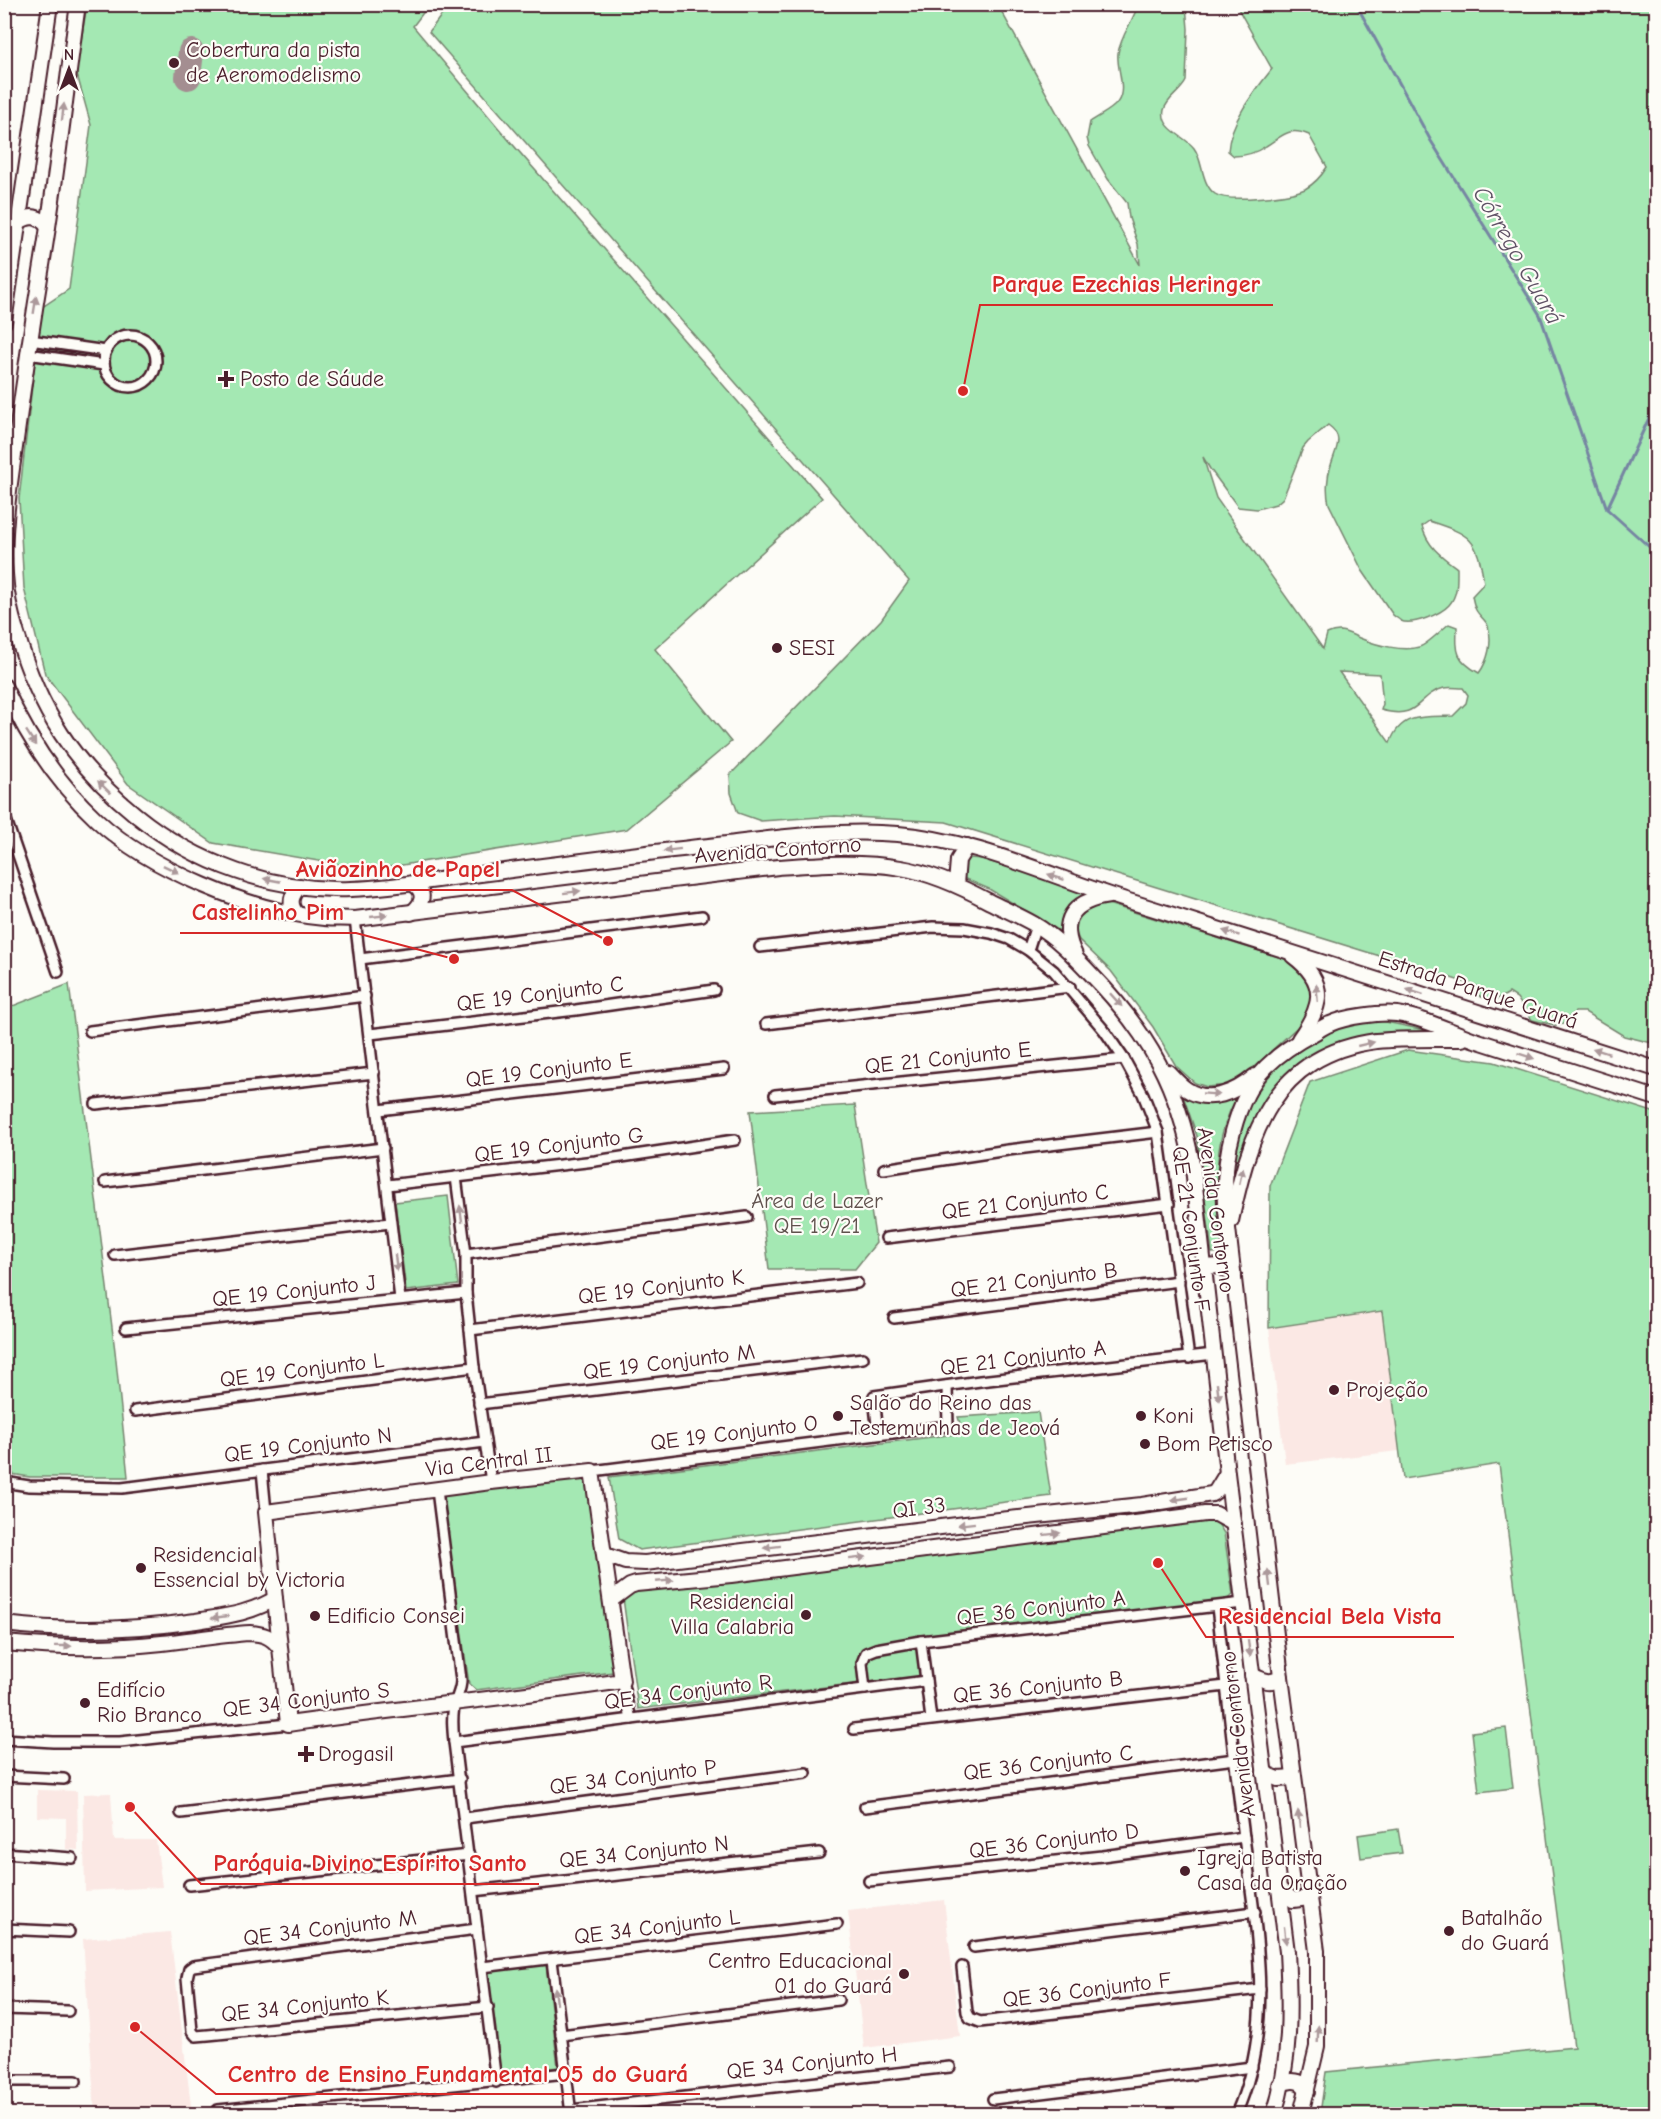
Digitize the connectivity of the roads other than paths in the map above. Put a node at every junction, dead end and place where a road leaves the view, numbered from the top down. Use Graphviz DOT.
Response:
graph roads {
  1 [pos="50,4"];
  2 [pos="78,4"];
  3 [pos="18,222"];
  4 [pos="48,227"];
  5 [pos="4,322"];
  6 [pos="29,347"];
  7 [pos="106,351"];
  8 [pos="104,365"];
  9 [pos="20,411"];
  10 [pos="4,417"];
  11 [pos="5,574"];
  12 [pos="29,674"];
  13 [pos="4,685"];
  14 [pos="4,814"];
  15 [pos="967,846"];
  16 [pos="412,883"];
  17 [pos="956,884"];
  18 [pos="300,886"];
  19 [pos="1111,896"];
  20 [pos="296,913"];
  21 [pos="411,913"];
  22 [pos="702,916"];
  23 [pos="356,919"];
  24 [pos="1036,925"];
  25 [pos="760,947"];
  26 [pos="1028,950"];
  27 [pos="1286,951"];
  28 [pos="1076,957"];
  29 [pos="360,959"];
  30 [pos="58,972"];
  31 [pos="1070,987"];
  32 [pos="714,990"];
  33 [pos="364,996"];
  34 [pos="766,1024"];
  35 [pos="90,1031"];
  36 [pos="370,1034"];
  37 [pos="1470,1038"];
  38 [pos="1297,1041"];
  39 [pos="1124,1059"];
  40 [pos="1162,1067"];
  41 [pos="1265,1068"];
  42 [pos="724,1069"];
  43 [pos="1656,1069"];
  44 [pos="374,1073"];
  45 [pos="775,1095"];
  46 [pos="1656,1098"];
  47 [pos="96,1104"];
  48 [pos="379,1110"];
  49 [pos="1158,1132"];
  50 [pos="735,1140"];
  51 [pos="383,1148"];
  52 [pos="884,1169"];
  53 [pos="456,1177"];
  54 [pos="105,1182"];
  55 [pos="388,1185"];
  56 [pos="1169,1204"];
  57 [pos="747,1218"];
  58 [pos="390,1223"];
  59 [pos="1228,1233"];
  60 [pos="886,1238"];
  61 [pos="466,1254"];
  62 [pos="115,1255"];
  63 [pos="1203,1267"];
  64 [pos="1234,1275"];
  65 [pos="1179,1281"];
  66 [pos="857,1283"];
  67 [pos="466,1293"];
  68 [pos="400,1299"];
  69 [pos="894,1318"];
  70 [pos="126,1328"];
  71 [pos="470,1330"];
  72 [pos="1214,1354"];
  73 [pos="863,1358"];
  74 [pos="1189,1358"];
  75 [pos="474,1367"];
  76 [pos="947,1386"];
  77 [pos="479,1404"];
  78 [pos="135,1411"];
  79 [pos="878,1434"];
  80 [pos="485,1442"];
  81 [pos="262,1470"];
  82 [pos="592,1471"];
  83 [pos="1227,1473"];
  84 [pos="4,1482"];
  85 [pos="491,1482"];
  86 [pos="437,1490"];
  87 [pos="1142,1505"];
  88 [pos="266,1512"];
  89 [pos="1143,1522"];
  90 [pos="1234,1524"];
  91 [pos="729,1553"];
  92 [pos="605,1555"];
  93 [pos="731,1575"];
  94 [pos="275,1599"];
  95 [pos="611,1600"];
  96 [pos="1243,1603"];
  97 [pos="1217,1607"];
  98 [pos="4,1624"];
  99 [pos="30,1627"];
  100 [pos="921,1641"];
  101 [pos="4,1642"];
  102 [pos="28,1645"];
  103 [pos="279,1647"];
  104 [pos="1252,1675"];
  105 [pos="1281,1677"];
  106 [pos="927,1681"];
  107 [pos="622,1682"];
  108 [pos="1226,1686"];
  109 [pos="865,1689"];
  110 [pos="455,1702"];
  111 [pos="631,1719"];
  112 [pos="931,1719"];
  113 [pos="288,1724"];
  114 [pos="854,1729"];
  115 [pos="4,1739"];
  116 [pos="454,1743"];
  117 [pos="1235,1759"];
  118 [pos="806,1773"];
  119 [pos="1264,1773"];
  120 [pos="4,1776"];
  121 [pos="1294,1778"];
  122 [pos="64,1779"];
  123 [pos="460,1779"];
  124 [pos="865,1807"];
  125 [pos="181,1813"];
  126 [pos="465,1818"];
  127 [pos="1244,1837"];
  128 [pos="4,1853"];
  129 [pos="819,1853"];
  130 [pos="469,1855"];
  131 [pos="72,1858"];
  132 [pos="869,1881"];
  133 [pos="189,1885"];
  134 [pos="1279,1889"];
  135 [pos="473,1891"];
  136 [pos="1309,1898"];
  137 [pos="1255,1912"];
  138 [pos="837,1924"];
  139 [pos="4,1929"];
  140 [pos="477,1929"];
  141 [pos="69,1932"];
  142 [pos="974,1947"];
  143 [pos="552,1960"];
  144 [pos="962,1966"];
  145 [pos="482,1967"];
  146 [pos="189,1969"];
  147 [pos="1260,1989"];
  148 [pos="838,2000"];
  149 [pos="488,2007"];
  150 [pos="4,2009"];
  151 [pos="68,2010"];
  152 [pos="561,2035"];
  153 [pos="950,2067"];
  154 [pos="1252,2067"];
  155 [pos="566,2073"];
  156 [pos="4,2081"];
  157 [pos="76,2081"];
  158 [pos="496,2082"];
  159 [pos="1280,2085"];
  160 [pos="1308,2092"];
  161 [pos="993,2099"];
  162 [pos="218,2110"];
  163 [pos="571,2112"];
  164 [pos="1236,2115"];
  165 [pos="1274,2115"];
  166 [pos="1300,2115"];
  1 -- 3 [label="main road"];
  4 -- 2 [label="main road, Avenida Contorno, one-way"];
  3 -- 4 [label="main road"];
  3 -- 5 [label="main road"];
  6 -- 4 [label="main road, Avenida Contorno, one-way"];
  6 -- 7 [label="street"];
  6 -- 8 [label="street"];
  6 -- 9 [label="main road, Avenida Contorno"];
  7 -- 8 [label="street"];
  7 -- 8 [label="street"];
  9 -- 10 [label="main road"];
  9 -- 11 [label="main road, Avenida Contorno"];
  11 -- 12 [label="main road, Avenida Contorno"];
  12 -- 13 [label="main road"];
  18 -- 12 [label="main road, Avenida Contorno, one-way"];
  13 -- 20 [label="main road, Avenida Contorno, one-way"];
  14 -- 30 [label="street"];
  15 -- 16 [label="main road, Avenida Contorno, one-way"];
  15 -- 17 [label="main road"];
  19 -- 15 [label="main road, Avenida Contorno, one-way"];
  16 -- 18 [label="main road, Avenida Contorno"];
  16 -- 21 [label="main road"];
  21 -- 17 [label="main road, Avenida Contorno, one-way"];
  17 -- 24 [label="main road, Avenida Contorno"];
  18 -- 20 [label="main road"];
  27 -- 19 [label="main road, Avenida Contorno, one-way"];
  19 -- 28 [label="main road"];
  20 -- 23 [label="main road, Avenida Contorno"];
  23 -- 21 [label="main road, Avenida Contorno, one-way"];
  22 -- 29 [label="street"];
  23 -- 29 [label="street"];
  24 -- 26 [label="street"];
  24 -- 28 [label="main road, Avenida Contorno"];
  25 -- 26 [label="street, QE 21 Conjunto F"];
  26 -- 31 [label="street, QE 21 Conjunto F"];
  38 -- 27 [label="main road, one-way"];
  43 -- 27 [label="main road, Estrada Parque Guará, one-way"];
  28 -- 40 [label="main road, Avenida Contorno, one-way"];
  29 -- 33 [label="street"];
  31 -- 34 [label="street"];
  31 -- 39 [label="street, QE 21 Conjunto F"];
  32 -- 36 [label="street, QE 19 Conjunto C"];
  33 -- 35 [label="street"];
  33 -- 36 [label="street"];
  36 -- 44 [label="street"];
  37 -- 38 [label="main road, Estrada Parque Guará"];
  37 -- 46 [label="main road, Estrada Parque Guará, one-way"];
  59 -- 37 [label="main road, one-way"];
  38 -- 41 [label="main road, Avenida Contorno"];
  39 -- 45 [label="street, QE 21 Conjunto E"];
  39 -- 49 [label="street, QE 21 Conjunto F"];
  40 -- 41 [label="main road, one-way"];
  40 -- 63 [label="main road, Avenida Contorno"];
  41 -- 59 [label="main road, Avenida Contorno"];
  42 -- 48 [label="street, QE 19 Conjunto E"];
  44 -- 47 [label="street"];
  44 -- 48 [label="street"];
  48 -- 51 [label="street"];
  49 -- 52 [label="street"];
  49 -- 56 [label="street, QE 21 Conjunto F"];
  50 -- 53 [label="street, QE 19 Conjunto G"];
  51 -- 54 [label="street"];
  51 -- 55 [label="street"];
  53 -- 55 [label="street, QE 19 Conjunto G"];
  61 -- 53 [label="street, one-way"];
  55 -- 58 [label="street"];
  56 -- 60 [label="street, QE 21 Conjunto C"];
  56 -- 65 [label="street, QE 21 Conjunto F"];
  57 -- 61 [label="street"];
  58 -- 62 [label="street"];
  58 -- 68 [label="street, one-way"];
  59 -- 64 [label="main road, Avenida Contorno"];
  61 -- 67 [label="street"];
  63 -- 64 [label="main road"];
  63 -- 72 [label="main road, Avenida Contorno"];
  105 -- 64 [label="main road, Avenida Contorno, one-way"];
  65 -- 69 [label="street, QE 21 Conjunto B"];
  65 -- 74 [label="street, QE 21 Conjunto F"];
  66 -- 71 [label="street, QE 19 Conjunto K"];
  67 -- 68 [label="street, QE 19 Conjunto J"];
  67 -- 71 [label="street"];
  68 -- 70 [label="street, QE 19 Conjunto J"];
  71 -- 75 [label="street"];
  72 -- 74 [label="street, QE 21 Conjunto A"];
  72 -- 83 [label="main road, Avenida Contorno, one-way"];
  73 -- 77 [label="street, QE 19 Conjunto M"];
  74 -- 76 [label="street, QE 21 Conjunto A"];
  75 -- 77 [label="street"];
  75 -- 78 [label="street, QE 19 Conjunto L"];
  76 -- 79 [label="street, QE 19 Conjunto O"];
  76 -- 79 [label="street, QE 21 Conjunto A"];
  77 -- 80 [label="street"];
  79 -- 82 [label="street, QE 19 Conjunto O"];
  80 -- 81 [label="street, QE 19 Conjunto N"];
  80 -- 85 [label="street"];
  81 -- 84 [label="street, QE 19 Conjunto N"];
  81 -- 88 [label="street"];
  82 -- 85 [label="main road, Via Central II"];
  82 -- 92 [label="main road"];
  83 -- 87 [label="main road, QI 33, one-way"];
  83 -- 90 [label="main road, Avenida Contorno"];
  85 -- 86 [label="main road, Via Central II"];
  86 -- 88 [label="main road, Via Central II"];
  86 -- 110 [label="street"];
  87 -- 89 [label="main road"];
  87 -- 91 [label="main road, QI 33, one-way"];
  88 -- 94 [label="main road"];
  89 -- 90 [label="main road, QI 33"];
  93 -- 89 [label="main road, QI 33, one-way"];
  90 -- 96 [label="main road, Avenida Contorno"];
  91 -- 92 [label="main road, QI 33"];
  91 -- 93 [label="main road"];
  92 -- 95 [label="main road"];
  95 -- 93 [label="main road, QI 33, one-way"];
  94 -- 99 [label="main road, one-way"];
  94 -- 103 [label="main road"];
  95 -- 107 [label="main road"];
  96 -- 97 [label="street, QE 36 Conjunto A"];
  96 -- 104 [label="main road, Avenida Contorno, one-way"];
  97 -- 100 [label="street, QE 36 Conjunto A"];
  97 -- 108 [label="street"];
  98 -- 99 [label="main road"];
  99 -- 102 [label="main road"];
  100 -- 106 [label="street"];
  100 -- 109 [label="street, QE 36 Conjunto A"];
  101 -- 102 [label="main road"];
  102 -- 103 [label="main road, one-way"];
  103 -- 113 [label="main road"];
  104 -- 105 [label="main road"];
  104 -- 119 [label="main road, Avenida Contorno"];
  105 -- 121 [label="main road, Avenida Contorno"];
  106 -- 109 [label="street, QE 34 Conjunto R"];
  106 -- 112 [label="street"];
  107 -- 110 [label="main road"];
  107 -- 111 [label="street"];
  108 -- 112 [label="street, QE 36 Conjunto B"];
  108 -- 117 [label="street"];
  109 -- 111 [label="street, QE 34 Conjunto R"];
  110 -- 113 [label="main road, QE 34 Conjunto S"];
  110 -- 116 [label="street"];
  111 -- 116 [label="street, QE 34 Conjunto R"];
  112 -- 114 [label="street, QE 36 Conjunto B"];
  113 -- 115 [label="street, QE 34 Conjunto S"];
  116 -- 123 [label="street"];
  117 -- 124 [label="street, QE 36 Conjunto C"];
  117 -- 127 [label="street"];
  118 -- 126 [label="street, QE 34 Conjunto P"];
  119 -- 121 [label="main road"];
  119 -- 134 [label="main road, Avenida Contorno"];
  120 -- 122 [label="street"];
  136 -- 121 [label="main road, Avenida Contorno, one-way"];
  123 -- 125 [label="street"];
  123 -- 126 [label="street"];
  126 -- 130 [label="street"];
  127 -- 132 [label="street, QE 36 Conjunto D"];
  127 -- 137 [label="street"];
  128 -- 131 [label="street"];
  129 -- 135 [label="street, QE 34 Conjunto N"];
  130 -- 133 [label="street"];
  130 -- 135 [label="street"];
  134 -- 136 [label="main road"];
  134 -- 159 [label="main road, Avenida Contorno, one-way"];
  135 -- 140 [label="street"];
  160 -- 136 [label="main road, Avenida Contorno, one-way"];
  137 -- 142 [label="street"];
  137 -- 147 [label="street"];
  138 -- 143 [label="street, QE 34 Conjunto L"];
  139 -- 141 [label="street"];
  140 -- 145 [label="street"];
  140 -- 146 [label="street, QE 34 Conjunto M"];
  143 -- 145 [label="street, QE 34 Conjunto L"];
  152 -- 143 [label="street, one-way"];
  144 -- 147 [label="street, QE 36 Conjunto F"];
  145 -- 149 [label="street"];
  146 -- 149 [label="street, QE 34 Conjunto K"];
  147 -- 154 [label="street"];
  148 -- 152 [label="street"];
  149 -- 158 [label="street"];
  150 -- 151 [label="street"];
  152 -- 155 [label="street"];
  153 -- 163 [label="street, QE 34 Conjunto H"];
  154 -- 161 [label="street"];
  154 -- 164 [label="street"];
  155 -- 158 [label="street"];
  155 -- 163 [label="street"];
  156 -- 157 [label="street"];
  158 -- 162 [label="street"];
  159 -- 160 [label="main road"];
  159 -- 165 [label="main road, Avenida Contorno"];
  160 -- 166 [label="main road, Avenida Contorno"];
}
